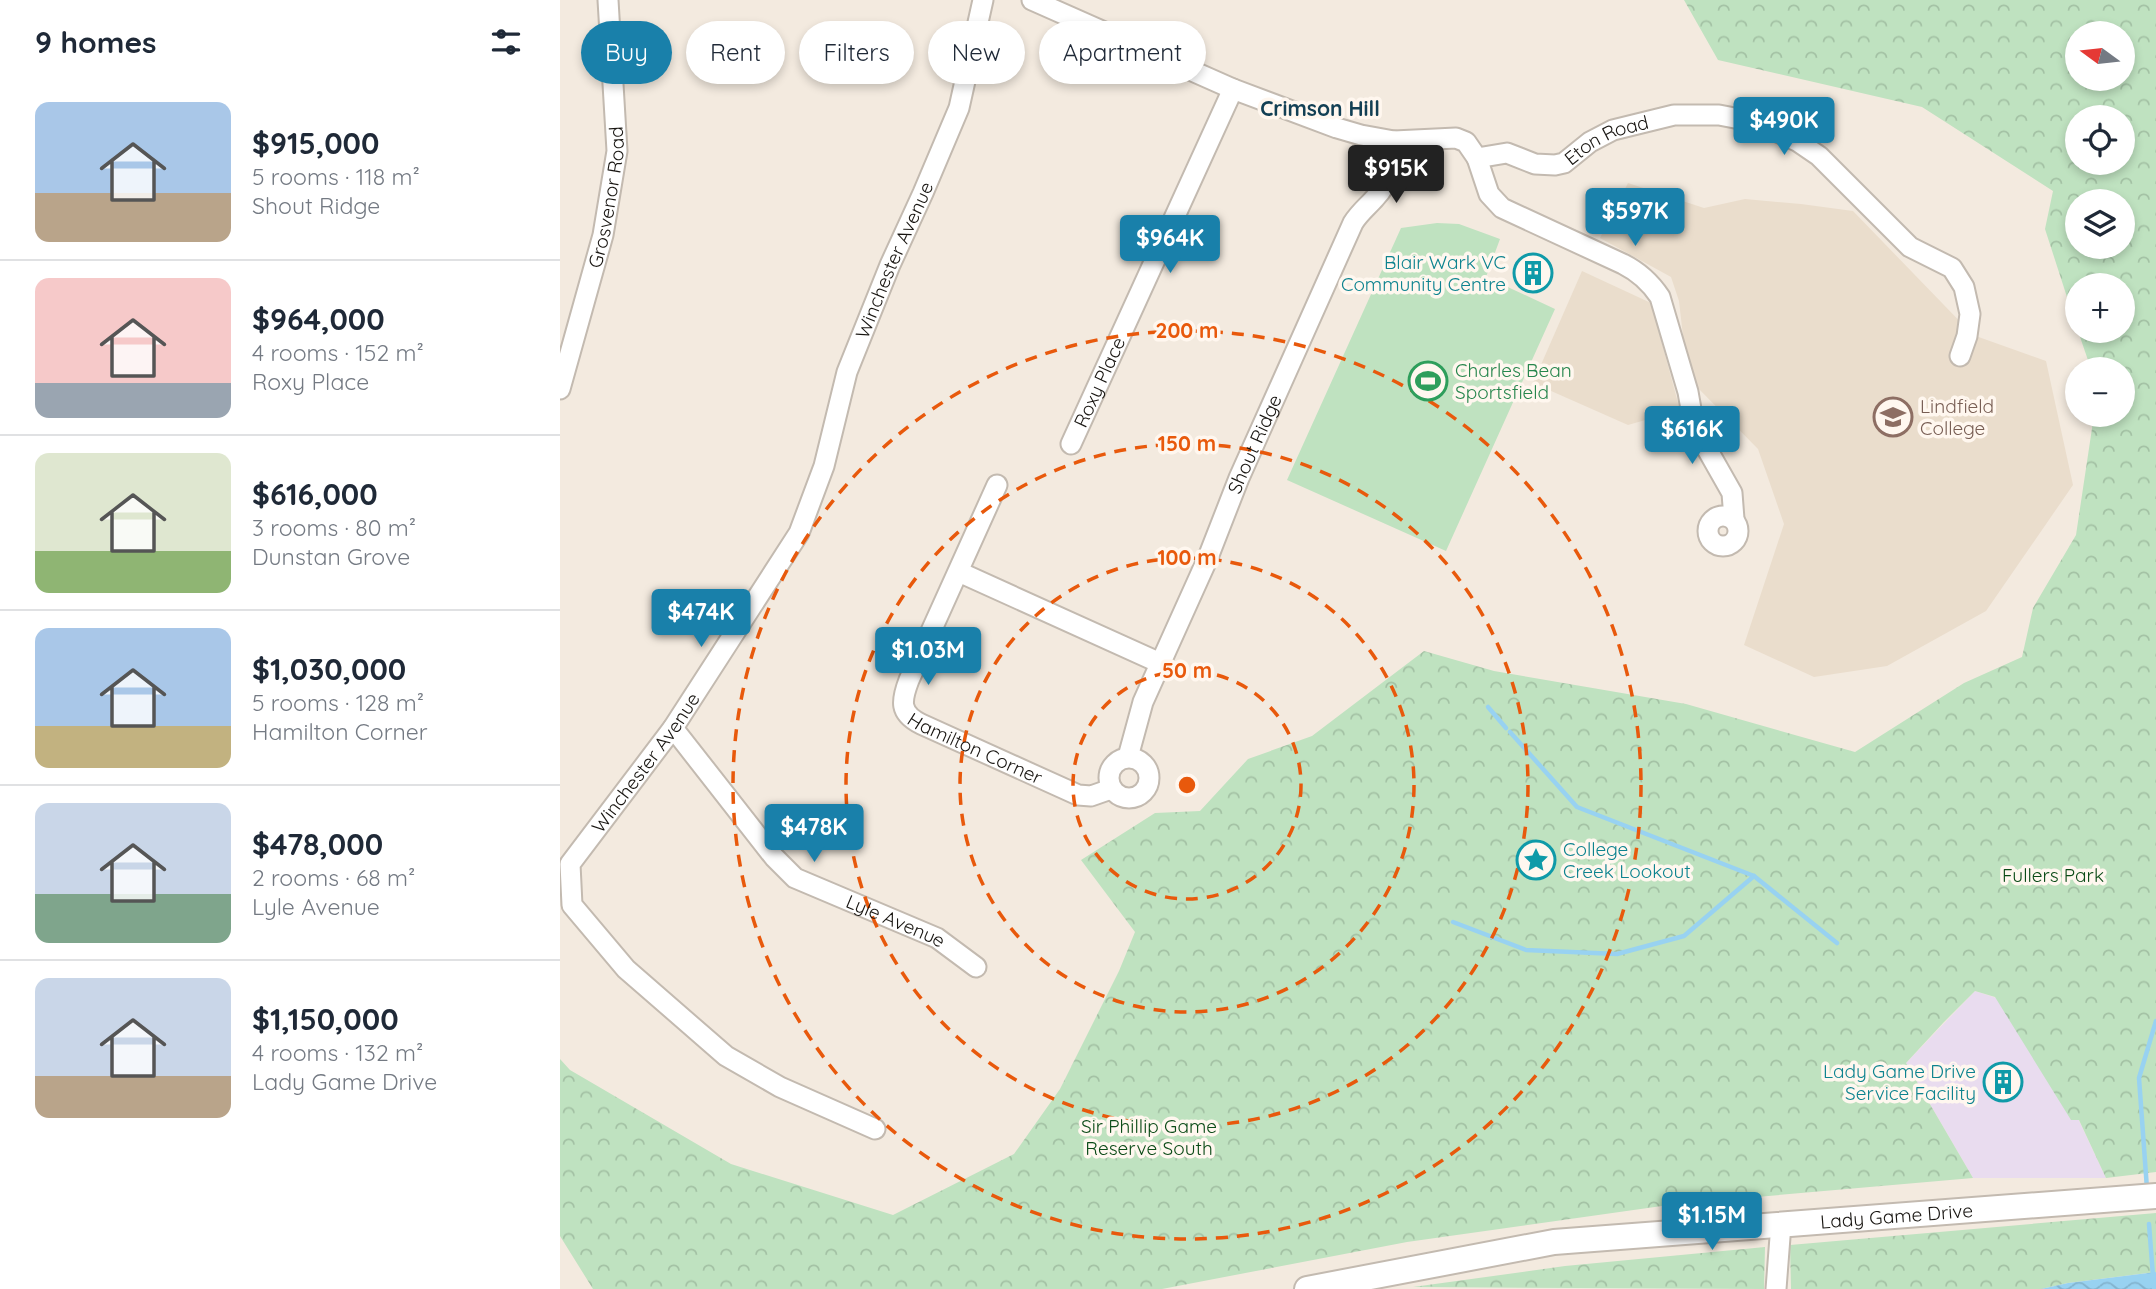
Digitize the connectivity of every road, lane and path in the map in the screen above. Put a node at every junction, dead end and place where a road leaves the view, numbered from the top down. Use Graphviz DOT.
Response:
graph roads {
  1 [pos="608,0"];
  2 [pos="983,0"];
  3 [pos="1032,0"];
  4 [pos="1054,4"];
  5 [pos="1233,89"];
  6 [pos="1394,141"];
  7 [pos="1477,158"];
  8 [pos="1960,356"];
  9 [pos="560,389"];
  10 [pos="1071,444"];
  11 [pos="997,485"];
  12 [pos="1734,519"];
  13 [pos="959,572"];
  14 [pos="1160,663"];
  15 [pos="673,728"];
  16 [pos="1128,757"];
  17 [pos="1111,789"];
  18 [pos="975,967"];
  19 [pos="874,1129"];
  20 [pos="2156,1196"];
  21 [pos="1781,1224"];
  22 [pos="1307,1289"];
  23 [pos="1776,1289"];
  1 -- 9 [label="street, Grosvenor Road"];
  2 -- 15 [label="street, Winchester Avenue"];
  3 -- 4 [label="street"];
  4 -- 5 [label="street"];
  5 -- 6 [label="street"];
  5 -- 10 [label="street, Roxy Place"];
  6 -- 7 [label="street"];
  6 -- 14 [label="street, Shout Ridge"];
  7 -- 8 [label="street, Eton Road"];
  7 -- 12 [label="street"];
  11 -- 13 [label="street, Hamilton Corner"];
  13 -- 14 [label="street"];
  13 -- 17 [label="street, Hamilton Corner"];
  14 -- 16 [label="street, Shout Ridge"];
  15 -- 18 [label="street, Lyle Avenue"];
  15 -- 19 [label="street, Winchester Avenue"];
  16 -- 17 [label="street"];
  16 -- 17 [label="street"];
  20 -- 21 [label="main road, Lady Game Drive"];
  21 -- 22 [label="main road, Lady Game Drive"];
  21 -- 23 [label="street"];
}
